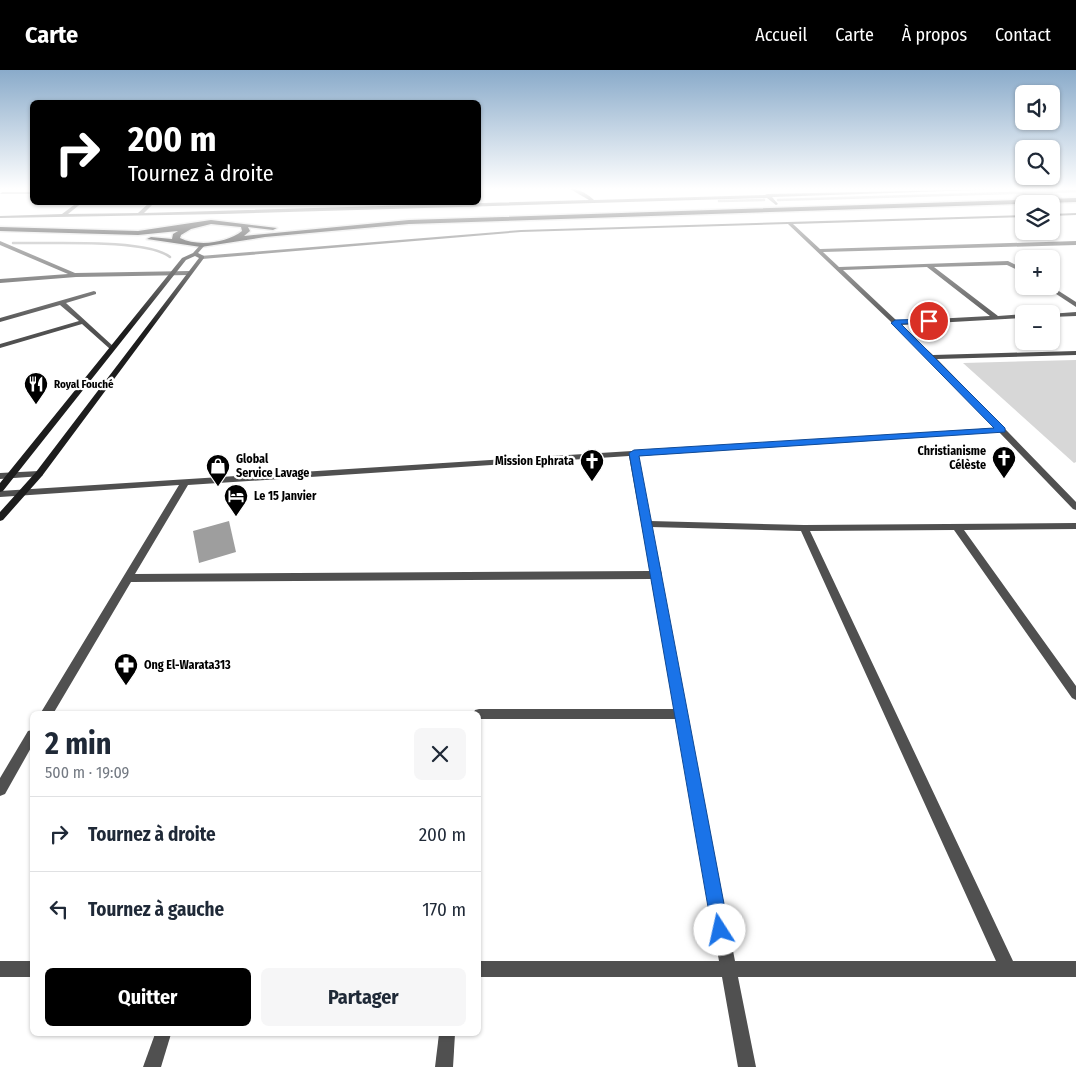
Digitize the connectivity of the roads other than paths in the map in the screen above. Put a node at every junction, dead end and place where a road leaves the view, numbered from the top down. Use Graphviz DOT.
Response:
graph roads {
  1 [pos="26,236"];
  2 [pos="176,236"];
  3 [pos="240,236"];
  4 [pos="263,236"];
  5 [pos="459,236"];
  6 [pos="802,236"];
  7 [pos="181,242"];
  8 [pos="225,242"];
  9 [pos="0,243"];
  10 [pos="1076,243"];
  11 [pos="202,245"];
  12 [pos="819,251"];
  13 [pos="198,255"];
  14 [pos="929,266"];
  15 [pos="1015,266"];
  16 [pos="838,269"];
  17 [pos="172,273"];
  18 [pos="189,273"];
  19 [pos="76,275"];
  20 [pos="10,280"];
  21 [pos="0,281"];
  22 [pos="0,286"];
  23 [pos="94,293"];
  24 [pos="1060,294"];
  25 [pos="61,302"];
  26 [pos="1076,305"];
  27 [pos="1076,314"];
  28 [pos="1060,315"];
  29 [pos="1015,317"];
  30 [pos="997,318"];
  31 [pos="0,320"];
  32 [pos="82,322"];
  33 [pos="895,323"];
  34 [pos="0,346"];
  35 [pos="112,348"];
  36 [pos="1076,353"];
  37 [pos="932,357"];
  38 [pos="1002,430"];
  39 [pos="634,453"];
  40 [pos="39,474"];
  41 [pos="0,476"];
  42 [pos="12,476"];
  43 [pos="185,482"];
  44 [pos="0,489"];
  45 [pos="23,492"];
  46 [pos="0,494"];
  47 [pos="1076,507"];
  48 [pos="0,518"];
  49 [pos="648,524"];
  50 [pos="1076,526"];
  51 [pos="957,527"];
  52 [pos="804,528"];
  53 [pos="657,575"];
  54 [pos="127,578"];
  55 [pos="1076,695"];
  56 [pos="48,711"];
  57 [pos="481,714"];
  58 [pos="681,714"];
  59 [pos="30,739"];
  60 [pos="0,790"];
  61 [pos="0,969"];
  62 [pos="30,969"];
  63 [pos="481,969"];
  64 [pos="728,969"];
  65 [pos="1008,969"];
  66 [pos="1076,969"];
  67 [pos="162,1036"];
  68 [pos="447,1036"];
  69 [pos="152,1067"];
  70 [pos="444,1067"];
  71 [pos="747,1067"];
  1 -- 7 [label="highway"];
  2 -- 7 [label="highway"];
  3 -- 8 [label="highway"];
  4 -- 8 [label="highway"];
  5 -- 13 [label="street"];
  6 -- 12 [label="street"];
  7 -- 11 [label="highway"];
  8 -- 11 [label="highway"];
  9 -- 19 [label="street"];
  10 -- 12 [label="street"];
  11 -- 13 [label="street"];
  12 -- 16 [label="street"];
  13 -- 17 [label="street"];
  13 -- 18 [label="street"];
  14 -- 15 [label="street"];
  14 -- 16 [label="street"];
  14 -- 30 [label="street"];
  16 -- 33 [label="street"];
  17 -- 18 [label="street"];
  17 -- 19 [label="street"];
  17 -- 35 [label="street"];
  18 -- 40 [label="street"];
  19 -- 20 [label="street"];
  20 -- 21 [label="street"];
  20 -- 22 [label="street"];
  23 -- 25 [label="street"];
  24 -- 26 [label="street"];
  25 -- 31 [label="street"];
  25 -- 32 [label="street"];
  27 -- 28 [label="street"];
  29 -- 30 [label="street"];
  30 -- 33 [label="street"];
  32 -- 34 [label="street"];
  32 -- 35 [label="street"];
  33 -- 37 [label="street"];
  35 -- 42 [label="street"];
  36 -- 37 [label="street"];
  37 -- 38 [label="street"];
  38 -- 39 [label="street"];
  38 -- 47 [label="street"];
  39 -- 43 [label="street"];
  39 -- 49 [label="street"];
  40 -- 42 [label="street"];
  40 -- 45 [label="street"];
  41 -- 42 [label="street"];
  42 -- 44 [label="street"];
  43 -- 45 [label="street"];
  43 -- 54 [label="street"];
  45 -- 46 [label="street"];
  45 -- 48 [label="street"];
  49 -- 52 [label="street"];
  49 -- 53 [label="street"];
  50 -- 51 [label="street"];
  51 -- 52 [label="street"];
  51 -- 55 [label="street"];
  52 -- 65 [label="street"];
  53 -- 54 [label="street"];
  53 -- 58 [label="street"];
  54 -- 56 [label="street"];
  57 -- 58 [label="street"];
  58 -- 64 [label="street"];
  59 -- 60 [label="street"];
  61 -- 62 [label="street"];
  63 -- 64 [label="street"];
  64 -- 65 [label="street"];
  64 -- 71 [label="street"];
  65 -- 66 [label="street"];
  67 -- 69 [label="street"];
  68 -- 70 [label="street"];
}
